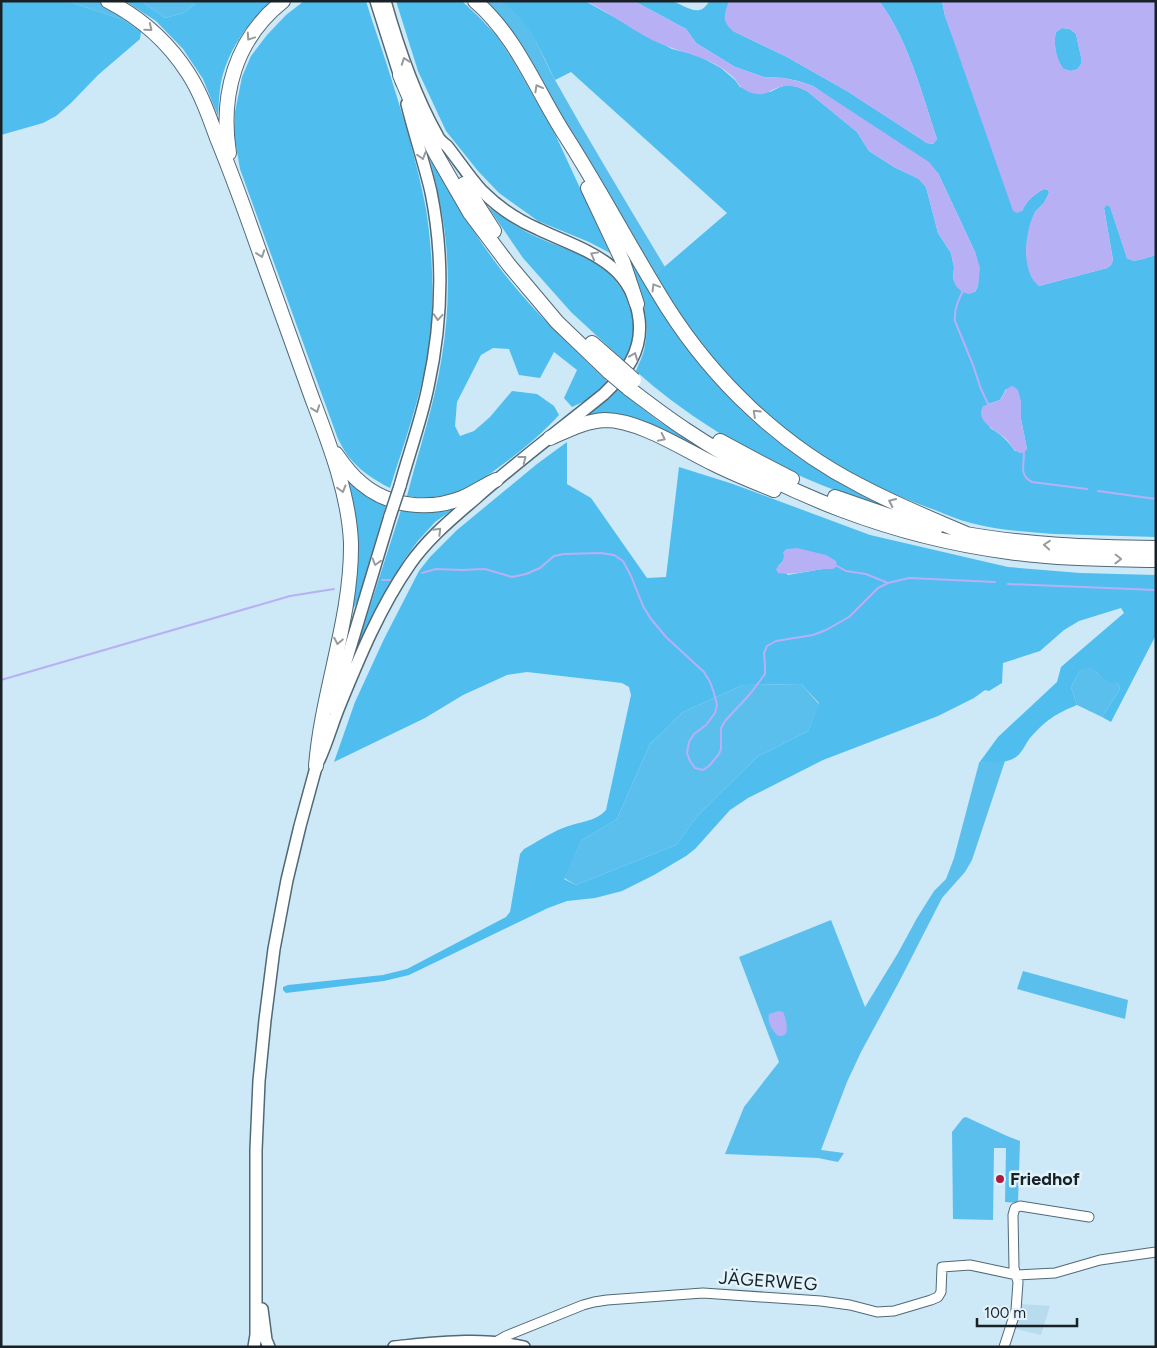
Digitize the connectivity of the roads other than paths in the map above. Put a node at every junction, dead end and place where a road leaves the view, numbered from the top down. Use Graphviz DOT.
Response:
graph roads {
  1 [pos="108,1"];
  2 [pos="283,1"];
  3 [pos="376,1"];
  4 [pos="386,1"];
  5 [pos="475,1"];
  6 [pos="400,75"];
  7 [pos="562,130"];
  8 [pos="438,137"];
  9 [pos="235,184"];
  10 [pos="637,304"];
  11 [pos="612,368"];
  12 [pos="631,384"];
  13 [pos="550,438"];
  14 [pos="328,442"];
  15 [pos="496,480"];
  16 [pos="872,522"];
  17 [pos="969,535"];
  18 [pos="1006,546"];
  19 [pos="1156,548"];
  20 [pos="1156,560"];
  21 [pos="316,766"];
  22 [pos="1089,1217"];
  23 [pos="1156,1252"];
  24 [pos="257,1260"];
  25 [pos="1017,1275"];
  26 [pos="494,1343"];
  27 [pos="254,1347"];
  28 [pos="269,1347"];
  29 [pos="394,1347"];
  30 [pos="524,1347"];
  31 [pos="1004,1347"];
  1 -- 9 [label="highway, one-way"];
  2 -- 9 [label="highway, one-way"];
  3 -- 6 [label="main road"];
  8 -- 4 [label="main road, one-way"];
  7 -- 5 [label="highway, one-way"];
  6 -- 11 [label="highway"];
  6 -- 21 [label="main road, one-way, bridge"];
  7 -- 10 [label="highway"];
  17 -- 7 [label="highway, one-way"];
  10 -- 8 [label="main road, one-way"];
  8 -- 11 [label="highway"];
  9 -- 14 [label="highway, one-way"];
  13 -- 10 [label="main road, one-way"];
  11 -- 12 [label="highway, bridge"];
  12 -- 16 [label="highway"];
  12 -- 17 [label="highway"];
  15 -- 13 [label="main road, one-way"];
  13 -- 16 [label="highway, one-way"];
  14 -- 15 [label="highway"];
  14 -- 21 [label="highway, one-way"];
  21 -- 15 [label="main road, one-way"];
  16 -- 18 [label="highway"];
  17 -- 18 [label="highway"];
  19 -- 18 [label="highway, one-way"];
  18 -- 20 [label="highway, one-way"];
  21 -- 24 [label="main road"];
  22 -- 25 [label="street"];
  23 -- 25 [label="street"];
  24 -- 27 [label="main road"];
  24 -- 28 [label="main road"];
  25 -- 26 [label="street, JÄGERWEG"];
  25 -- 31 [label="street"];
  26 -- 29 [label="main road"];
  26 -- 30 [label="main road"];
}
